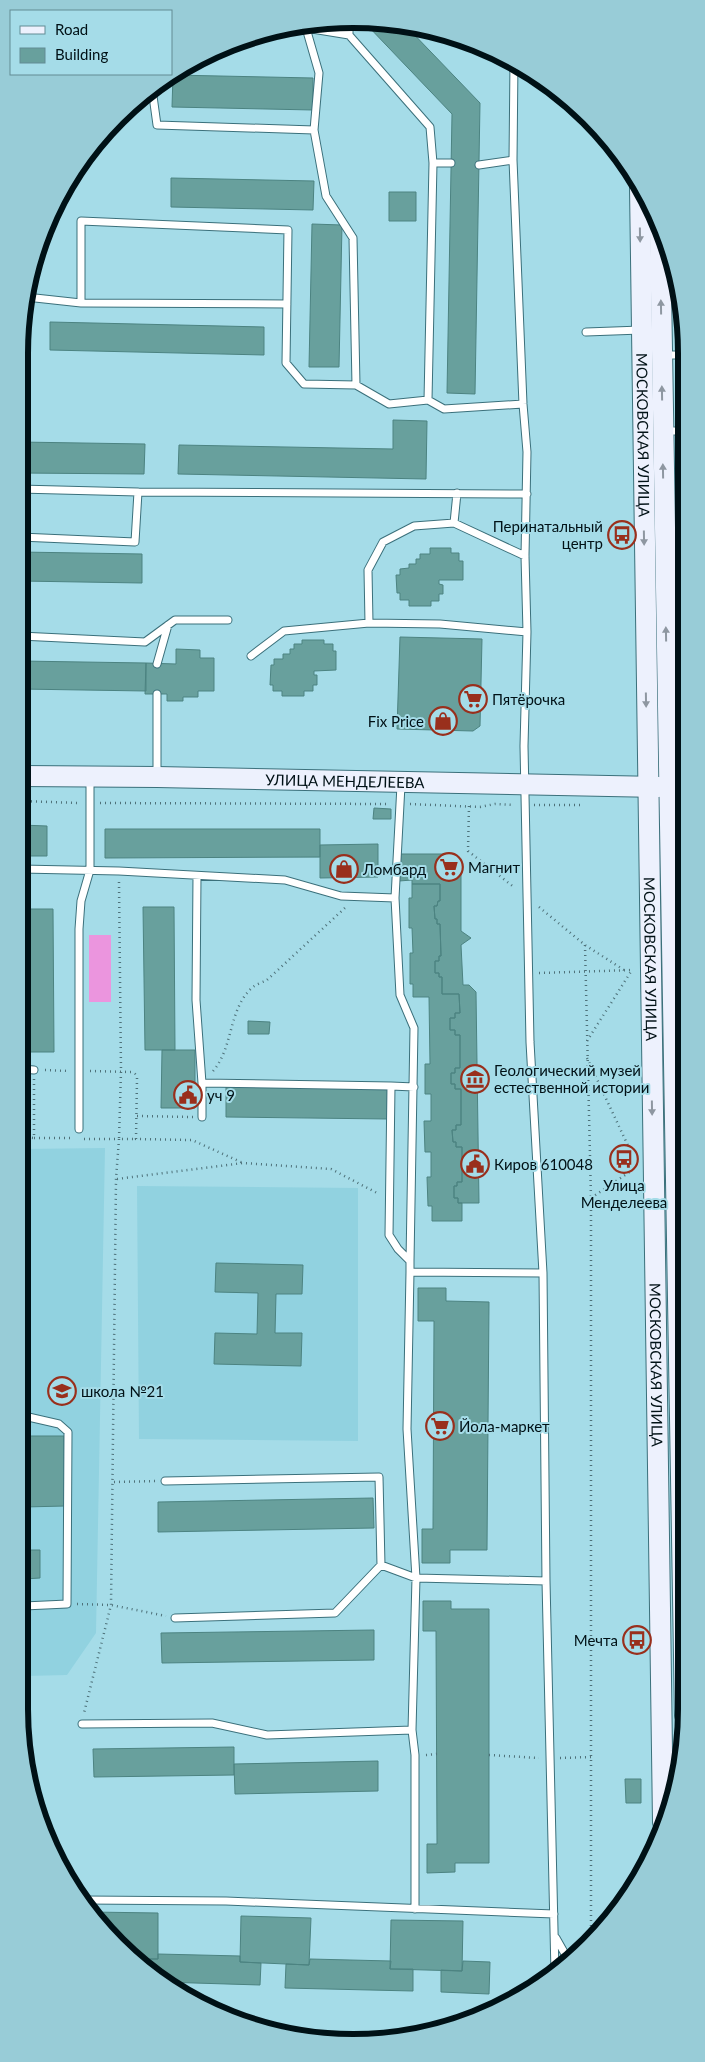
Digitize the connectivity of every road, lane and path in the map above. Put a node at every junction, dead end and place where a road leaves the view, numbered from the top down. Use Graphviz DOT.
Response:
graph roads {
  1 [pos="349,28"];
  2 [pos="322,29"];
  3 [pos="307,30"];
  4 [pos="349,35"];
  5 [pos="514,70"];
  6 [pos="153,96"];
  7 [pos="314,130"];
  8 [pos="513,160"];
  9 [pos="432,163"];
  10 [pos="451,163"];
  11 [pos="479,164"];
  12 [pos="640,202"];
  13 [pos="664,261"];
  14 [pos="33,297"];
  15 [pos="81,303"];
  16 [pos="287,304"];
  17 [pos="641,330"];
  18 [pos="586,332"];
  19 [pos="662,355"];
  20 [pos="678,355"];
  21 [pos="356,385"];
  22 [pos="428,400"];
  23 [pos="523,404"];
  24 [pos="663,431"];
  25 [pos="678,431"];
  26 [pos="28,489"];
  27 [pos="138,492"];
  28 [pos="457,493"];
  29 [pos="527,494"];
  30 [pos="454,523"];
  31 [pos="28,537"];
  32 [pos="525,556"];
  33 [pos="228,620"];
  34 [pos="370,623"];
  35 [pos="168,625"];
  36 [pos="527,632"];
  37 [pos="28,636"];
  38 [pos="251,656"];
  39 [pos="157,664"];
  40 [pos="157,694"];
  41 [pos="28,776"];
  42 [pos="90,777"];
  43 [pos="157,777"];
  44 [pos="401,782"];
  45 [pos="647,787"];
  46 [pos="669,787"];
  47 [pos="525,795"];
  48 [pos="28,801"];
  49 [pos="91,803"];
  50 [pos="401,804"];
  51 [pos="582,805"];
  52 [pos="469,806"];
  53 [pos="28,869"];
  54 [pos="90,870"];
  55 [pos="119,871"];
  56 [pos="197,876"];
  57 [pos="357,896"];
  58 [pos="395,898"];
  59 [pos="528,898"];
  60 [pos="678,927"];
  61 [pos="650,928"];
  62 [pos="585,945"];
  63 [pos="624,970"];
  64 [pos="632,970"];
  65 [pos="640,970"];
  66 [pos="586,971"];
  67 [pos="529,973"];
  68 [pos="587,1042"];
  69 [pos="587,1056"];
  70 [pos="28,1070"];
  71 [pos="34,1070"];
  72 [pos="79,1071"];
  73 [pos="121,1071"];
  74 [pos="202,1083"];
  75 [pos="391,1086"];
  76 [pos="414,1087"];
  77 [pos="137,1116"];
  78 [pos="202,1117"];
  79 [pos="79,1129"];
  80 [pos="28,1138"];
  81 [pos="34,1138"];
  82 [pos="118,1139"];
  83 [pos="136,1139"];
  84 [pos="243,1163"];
  85 [pos="116,1179"];
  86 [pos="591,1198"];
  87 [pos="389,1200"];
  88 [pos="410,1261"];
  89 [pos="410,1272"];
  90 [pos="543,1273"];
  91 [pos="28,1417"];
  92 [pos="165,1481"];
  93 [pos="113,1482"];
  94 [pos="381,1565"];
  95 [pos="416,1578"];
  96 [pos="546,1581"];
  97 [pos="67,1604"];
  98 [pos="111,1605"];
  99 [pos="28,1606"];
  100 [pos="175,1618"];
  101 [pos="82,1724"];
  102 [pos="412,1730"];
  103 [pos="663,1805"];
  104 [pos="90,1900"];
  105 [pos="415,1909"];
  106 [pos="554,1914"];
  107 [pos="591,1930"];
  108 [pos="555,1937"];
  109 [pos="566,1955"];
  110 [pos="555,1963"];
  1 -- 4 [label="lane"];
  2 -- 4 [label="lane"];
  3 -- 7 [label="lane"];
  4 -- 9 [label="lane"];
  5 -- 8 [label="lane"];
  6 -- 7 [label="lane"];
  7 -- 21 [label="lane"];
  8 -- 11 [label="lane"];
  8 -- 23 [label="lane"];
  9 -- 10 [label="lane"];
  9 -- 22 [label="lane"];
  12 -- 17 [label="main road, МОСКОВСКАЯ УЛИЦА, one-way"];
  19 -- 13 [label="main road, МОСКОВСКАЯ УЛИЦА, one-way"];
  14 -- 15 [label="lane"];
  15 -- 16 [label="lane"];
  15 -- 16 [label="lane"];
  16 -- 21 [label="lane"];
  17 -- 18 [label="lane"];
  17 -- 45 [label="main road, МОСКОВСКАЯ УЛИЦА, one-way"];
  19 -- 20 [label="lane"];
  24 -- 19 [label="main road, МОСКОВСКАЯ УЛИЦА, one-way"];
  21 -- 22 [label="lane"];
  22 -- 23 [label="lane"];
  23 -- 29 [label="lane"];
  24 -- 25 [label="lane"];
  46 -- 24 [label="main road, МОСКОВСКАЯ УЛИЦА, one-way"];
  26 -- 27 [label="lane"];
  27 -- 28 [label="lane"];
  27 -- 31 [label="lane"];
  28 -- 29 [label="lane"];
  28 -- 30 [label="lane"];
  29 -- 32 [label="lane"];
  30 -- 32 [label="lane"];
  30 -- 34 [label="lane"];
  32 -- 36 [label="lane"];
  33 -- 35 [label="lane"];
  34 -- 36 [label="lane"];
  34 -- 38 [label="lane"];
  35 -- 37 [label="lane"];
  35 -- 39 [label="lane"];
  36 -- 47 [label="lane"];
  40 -- 43 [label="lane"];
  41 -- 42 [label="main road, УЛИЦА МЕНДЕЛЕЕВА"];
  42 -- 43 [label="main road, УЛИЦА МЕНДЕЛЕЕВА"];
  42 -- 49 [label="lane"];
  43 -- 44 [label="main road, УЛИЦА МЕНДЕЛЕЕВА"];
  44 -- 47 [label="main road, УЛИЦА МЕНДЕЛЕЕВА"];
  44 -- 50 [label="lane"];
  45 -- 46 [label="main road, УЛИЦА МЕНДЕЛЕЕВА"];
  45 -- 47 [label="main road, УЛИЦА МЕНДЕЛЕЕВА"];
  45 -- 61 [label="main road, МОСКОВСКАЯ УЛИЦА"];
  46 -- 60 [label="main road, МОСКОВСКАЯ УЛИЦА"];
  47 -- 51 [label="path"];
  47 -- 52 [label="path"];
  47 -- 59 [label="lane"];
  48 -- 49 [label="path"];
  49 -- 50 [label="path"];
  49 -- 54 [label="lane"];
  50 -- 52 [label="path"];
  50 -- 58 [label="lane"];
  52 -- 59 [label="path"];
  53 -- 54 [label="lane"];
  54 -- 55 [label="lane"];
  54 -- 72 [label="lane"];
  55 -- 56 [label="lane"];
  55 -- 73 [label="path"];
  56 -- 57 [label="lane"];
  56 -- 74 [label="lane"];
  57 -- 58 [label="lane"];
  57 -- 74 [label="path"];
  58 -- 76 [label="lane"];
  59 -- 62 [label="path"];
  59 -- 67 [label="lane"];
  60 -- 61 [label="main road"];
  61 -- 103 [label="main road, МОСКОВСКАЯ УЛИЦА, one-way"];
  62 -- 63 [label="path"];
  62 -- 66 [label="path"];
  63 -- 64 [label="path"];
  63 -- 66 [label="path"];
  64 -- 65 [label="path"];
  64 -- 68 [label="path"];
  66 -- 67 [label="path"];
  66 -- 68 [label="path"];
  67 -- 90 [label="lane"];
  68 -- 69 [label="path"];
  69 -- 86 [label="path"];
  69 -- 86 [label="path"];
  70 -- 71 [label="lane"];
  71 -- 72 [label="path"];
  71 -- 81 [label="path"];
  72 -- 73 [label="path"];
  72 -- 79 [label="lane"];
  73 -- 77 [label="path"];
  73 -- 82 [label="path"];
  74 -- 75 [label="lane"];
  74 -- 78 [label="lane"];
  75 -- 76 [label="lane"];
  75 -- 87 [label="lane"];
  76 -- 88 [label="lane"];
  77 -- 78 [label="path"];
  77 -- 83 [label="path"];
  80 -- 81 [label="path"];
  81 -- 82 [label="path"];
  82 -- 83 [label="path"];
  82 -- 85 [label="path"];
  83 -- 84 [label="path"];
  84 -- 85 [label="path"];
  84 -- 87 [label="path"];
  85 -- 93 [label="path"];
  86 -- 107 [label="path"];
  87 -- 88 [label="lane"];
  88 -- 89 [label="lane"];
  89 -- 90 [label="lane"];
  89 -- 95 [label="lane"];
  90 -- 96 [label="lane"];
  91 -- 97 [label="lane"];
  92 -- 93 [label="path"];
  92 -- 94 [label="lane"];
  93 -- 98 [label="path"];
  94 -- 95 [label="lane"];
  94 -- 100 [label="lane"];
  95 -- 96 [label="lane"];
  95 -- 102 [label="lane"];
  96 -- 106 [label="lane"];
  97 -- 98 [label="path"];
  97 -- 99 [label="lane"];
  98 -- 100 [label="path"];
  98 -- 101 [label="path"];
  101 -- 102 [label="lane"];
  102 -- 105 [label="lane"];
  104 -- 105 [label="lane"];
  105 -- 106 [label="lane"];
  106 -- 108 [label="lane"];
  108 -- 109 [label="lane"];
  108 -- 110 [label="lane"];
}
